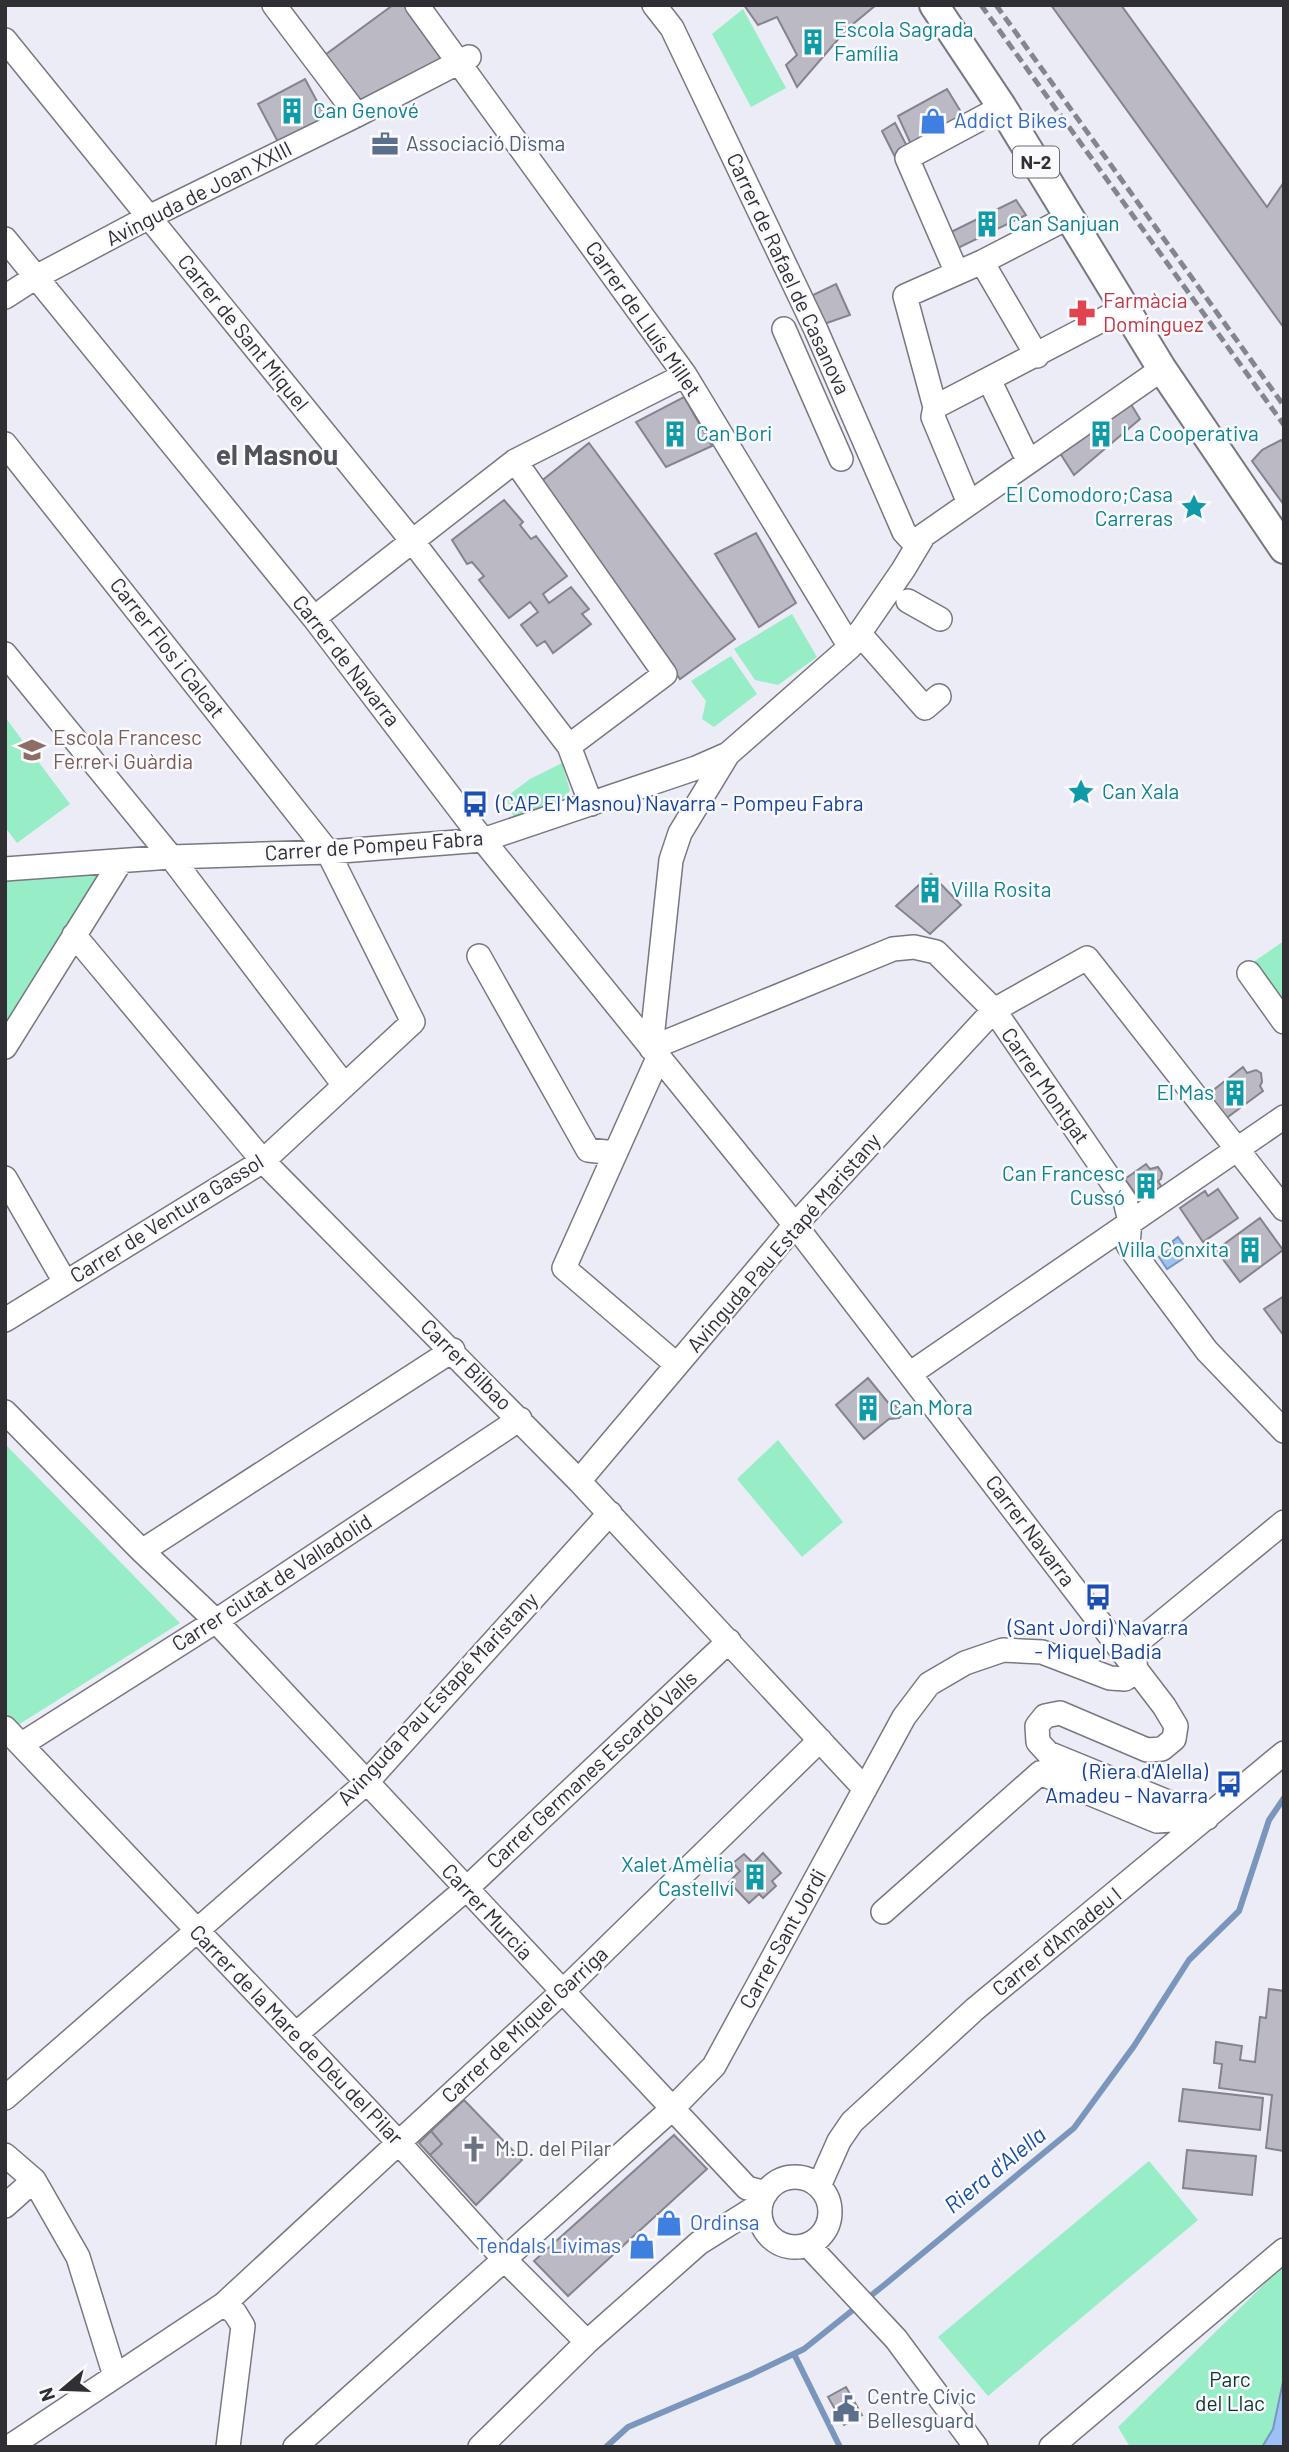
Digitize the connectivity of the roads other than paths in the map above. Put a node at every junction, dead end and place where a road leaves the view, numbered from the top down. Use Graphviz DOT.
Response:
graph roads {
  1 [pos="274,5"];
  2 [pos="417,5"];
  3 [pos="654,5"];
  4 [pos="934,5"];
  5 [pos="5,40"];
  6 [pos="464,60"];
  7 [pos="1002,107"];
  8 [pos="357,116"];
  9 [pos="1069,217"];
  10 [pos="149,218"];
  11 [pos="5,239"];
  12 [pos="982,262"];
  13 [pos="957,273"];
  14 [pos="36,277"];
  15 [pos="5,297"];
  16 [pos="1125,308"];
  17 [pos="785,328"];
  18 [pos="1037,356"];
  19 [pos="1162,369"];
  20 [pos="685,375"];
  21 [pos="992,386"];
  22 [pos="935,407"];
  23 [pos="5,444"];
  24 [pos="1024,452"];
  25 [pos="841,459"];
  26 [pos="515,461"];
  27 [pos="969,503"];
  28 [pos="413,542"];
  29 [pos="916,545"];
  30 [pos="1284,549"];
  31 [pos="908,601"];
  32 [pos="314,618"];
  33 [pos="940,619"];
  34 [pos="854,640"];
  35 [pos="5,654"];
  36 [pos="939,696"];
  37 [pos="569,746"];
  38 [pos="728,754"];
  39 [pos="592,804"];
  40 [pos="483,840"];
  41 [pos="328,852"];
  42 [pos="171,858"];
  43 [pos="121,861"];
  44 [pos="5,869"];
  45 [pos="74,935"];
  46 [pos="478,956"];
  47 [pos="1249,973"];
  48 [pos="994,1010"];
  49 [pos="413,1022"];
  50 [pos="1284,1022"];
  51 [pos="5,1047"];
  52 [pos="654,1053"];
  53 [pos="344,1085"];
  54 [pos="1284,1117"];
  55 [pos="1238,1149"];
  56 [pos="615,1153"];
  57 [pos="263,1161"];
  58 [pos="5,1178"];
  59 [pos="1284,1209"];
  60 [pos="1130,1222"];
  61 [pos="795,1225"];
  62 [pos="65,1282"];
  63 [pos="5,1320"];
  64 [pos="453,1350"];
  65 [pos="677,1364"];
  66 [pos="911,1373"];
  67 [pos="5,1412"];
  68 [pos="520,1419"];
  69 [pos="1284,1430"];
  70 [pos="579,1481"];
  71 [pos="610,1513"];
  72 [pos="1284,1522"];
  73 [pos="142,1551"];
  74 [pos="216,1621"];
  75 [pos="729,1642"];
  76 [pos="1130,1657"];
  77 [pos="13,1736"];
  78 [pos="820,1740"];
  79 [pos="1284,1753"];
  80 [pos="366,1783"];
  81 [pos="865,1788"];
  82 [pos="1207,1818"];
  83 [pos="466,1889"];
  84 [pos="883,1912"];
  85 [pos="196,1931"];
  86 [pos="562,1992"];
  87 [pos="296,2034"];
  88 [pos="5,2098"];
  89 [pos="673,2108"];
  90 [pos="839,2141"];
  91 [pos="399,2144"];
  92 [pos="5,2155"];
  93 [pos="789,2177"];
  94 [pos="34,2180"];
  95 [pos="819,2186"];
  96 [pos="763,2199"];
  97 [pos="5,2206"];
  98 [pos="825,2230"];
  99 [pos="766,2231"];
  100 [pos="699,2243"];
  101 [pos="808,2245"];
  102 [pos="1284,2250"];
  103 [pos="504,2259"];
  104 [pos="824,2262"];
  105 [pos="224,2304"];
  106 [pos="587,2342"];
  107 [pos="115,2376"];
  108 [pos="9,2447"];
  109 [pos="228,2447"];
  110 [pos="295,2447"];
  111 [pos="480,2447"];
  112 [pos="976,2447"];
  113 [pos="1051,2447"];
  1 -- 8 [label="street"];
  2 -- 6 [label="street, Carrer de Lluís Millet"];
  3 -- 29 [label="street, Carrer de Rafael de Casanova"];
  4 -- 7 [label="main road, N-2"];
  5 -- 10 [label="street, Carrer de Sant Miquel"];
  6 -- 8 [label="street, Avinguda de Joan XXIII"];
  6 -- 20 [label="street, Carrer de Lluís Millet"];
  7 -- 9 [label="main road, N-2"];
  7 -- 13 [label="street"];
  8 -- 10 [label="street, Avinguda de Joan XXIII"];
  9 -- 12 [label="street"];
  9 -- 16 [label="main road, N-2"];
  10 -- 14 [label="street, Avinguda de Joan XXIII"];
  10 -- 28 [label="street, Carrer de Sant Miquel"];
  11 -- 14 [label="street"];
  12 -- 13 [label="street"];
  12 -- 18 [label="street"];
  13 -- 22 [label="street"];
  14 -- 15 [label="street, Avinguda de Joan XXIII"];
  14 -- 32 [label="street, Carrer de Navarra"];
  16 -- 18 [label="street"];
  16 -- 19 [label="main road, N-2"];
  17 -- 25 [label="street"];
  18 -- 22 [label="street"];
  19 -- 27 [label="street"];
  19 -- 30 [label="main road, N-2"];
  20 -- 26 [label="street"];
  20 -- 34 [label="street, Carrer de Lluís Millet"];
  21 -- 24 [label="street"];
  22 -- 27 [label="street"];
  23 -- 41 [label="street, Carrer Flos i Calcat"];
  26 -- 28 [label="street"];
  26 -- 37 [label="street"];
  27 -- 29 [label="street"];
  28 -- 32 [label="street"];
  28 -- 37 [label="street, Carrer de Sant Miquel"];
  29 -- 34 [label="street"];
  31 -- 33 [label="street"];
  32 -- 40 [label="street, Carrer de Navarra"];
  34 -- 36 [label="street, Carrer de Lluís Millet"];
  34 -- 38 [label="street"];
  35 -- 42 [label="street"];
  37 -- 39 [label="street, Carrer de Sant Miquel"];
  38 -- 39 [label="street, Carrer de Pompeu Fabra"];
  38 -- 52 [label="street"];
  39 -- 40 [label="street, Carrer de Pompeu Fabra"];
  40 -- 41 [label="street, Carrer de Pompeu Fabra"];
  40 -- 52 [label="street, Carrer de Navarra"];
  41 -- 42 [label="street, Carrer de Pompeu Fabra"];
  41 -- 49 [label="street, Carrer Flos i Calcat"];
  42 -- 43 [label="street, Carrer de Pompeu Fabra"];
  42 -- 53 [label="street"];
  43 -- 44 [label="street, Carrer de Pompeu Fabra"];
  43 -- 45 [label="street"];
  45 -- 51 [label="street"];
  45 -- 57 [label="street, Carrer Bilbao"];
  46 -- 56 [label="street"];
  47 -- 50 [label="street"];
  48 -- 52 [label="street, Carrer Montgat"];
  48 -- 55 [label="street, Avinguda Pau Estapé Maristany"];
  48 -- 60 [label="street, Carrer Montgat"];
  48 -- 61 [label="street, Avinguda Pau Estapé Maristany"];
  49 -- 53 [label="street, Carrer de Ventura Gassol"];
  52 -- 56 [label="street"];
  52 -- 61 [label="street, Carrer Navarra"];
  53 -- 57 [label="street, Carrer de Ventura Gassol"];
  54 -- 55 [label="street"];
  55 -- 59 [label="street"];
  55 -- 60 [label="street"];
  56 -- 65 [label="street"];
  57 -- 62 [label="street, Carrer de Ventura Gassol"];
  57 -- 64 [label="street, Carrer Bilbao"];
  58 -- 62 [label="street"];
  60 -- 66 [label="street"];
  60 -- 69 [label="street, Carrer Montgat"];
  61 -- 65 [label="street, Avinguda Pau Estapé Maristany"];
  61 -- 66 [label="street, Carrer Navarra"];
  62 -- 63 [label="street, Carrer de Ventura Gassol"];
  64 -- 68 [label="street, Carrer Bilbao"];
  64 -- 73 [label="street"];
  65 -- 70 [label="street, Avinguda Pau Estapé Maristany"];
  66 -- 76 [label="street, Carrer Navarra"];
  67 -- 73 [label="street, Carrer Murcia"];
  68 -- 70 [label="street, Carrer Bilbao"];
  68 -- 74 [label="street, Carrer ciutat de Valladolid"];
  70 -- 71 [label="street, Carrer Bilbao"];
  71 -- 75 [label="street, Carrer Bilbao"];
  71 -- 80 [label="street, Avinguda Pau Estapé Maristany"];
  72 -- 76 [label="street"];
  73 -- 74 [label="street, Carrer Murcia"];
  74 -- 77 [label="street, Carrer ciutat de Valladolid"];
  74 -- 80 [label="street, Carrer Murcia"];
  75 -- 78 [label="street, Carrer Bilbao"];
  75 -- 83 [label="street, Carrer Germanes Escardó Valls"];
  76 -- 81 [label="street, Carrer Sant Jordi"];
  76 -- 82 [label="street, Carrer Navarra"];
  77 -- 85 [label="street, Carrer de la Mare de Déu del Pilar"];
  78 -- 81 [label="street, Carrer Bilbao"];
  78 -- 86 [label="street, Carrer de Miquel Garriga"];
  79 -- 82 [label="street, Carrer d'Amadeu I"];
  80 -- 83 [label="street, Carrer Murcia"];
  80 -- 85 [label="street, Avinguda Pau Estapé Maristany"];
  81 -- 89 [label="street, Carrer Sant Jordi"];
  82 -- 84 [label="street"];
  82 -- 90 [label="street, Carrer d'Amadeu I"];
  83 -- 86 [label="street, Carrer Murcia"];
  83 -- 87 [label="street, Carrer Germanes Escardó Valls"];
  85 -- 87 [label="street, Carrer de la Mare de Déu del Pilar"];
  85 -- 88 [label="street, Avinguda Pau Estapé Maristany"];
  86 -- 89 [label="street, Carrer Murcia"];
  86 -- 91 [label="street, Carrer de Miquel Garriga"];
  87 -- 91 [label="street, Carrer de la Mare de Déu del Pilar"];
  89 -- 96 [label="street, Carrer Murcia"];
  89 -- 103 [label="street, Carrer Sant Jordi"];
  90 -- 93 [label="street"];
  90 -- 95 [label="street"];
  91 -- 103 [label="street, Carrer de la Mare de Déu del Pilar"];
  91 -- 105 [label="street, Carrer de Miquel Garriga"];
  92 -- 94 [label="street"];
  93 -- 95 [label="street"];
  93 -- 96 [label="street"];
  94 -- 97 [label="street"];
  94 -- 107 [label="street"];
  95 -- 98 [label="street"];
  96 -- 99 [label="street"];
  96 -- 100 [label="street"];
  98 -- 101 [label="street"];
  98 -- 104 [label="street"];
  99 -- 100 [label="street"];
  99 -- 101 [label="street"];
  100 -- 106 [label="street"];
  101 -- 104 [label="street"];
  102 -- 113 [label="street"];
  103 -- 106 [label="street, Carrer de la Mare de Déu del Pilar"];
  103 -- 110 [label="street, Carrer Sant Jordi"];
  104 -- 112 [label="street"];
  105 -- 107 [label="street, Carrer de Miquel Garriga"];
  105 -- 109 [label="street"];
  106 -- 111 [label="street"];
  107 -- 108 [label="street, Carrer de Miquel Garriga"];
}
